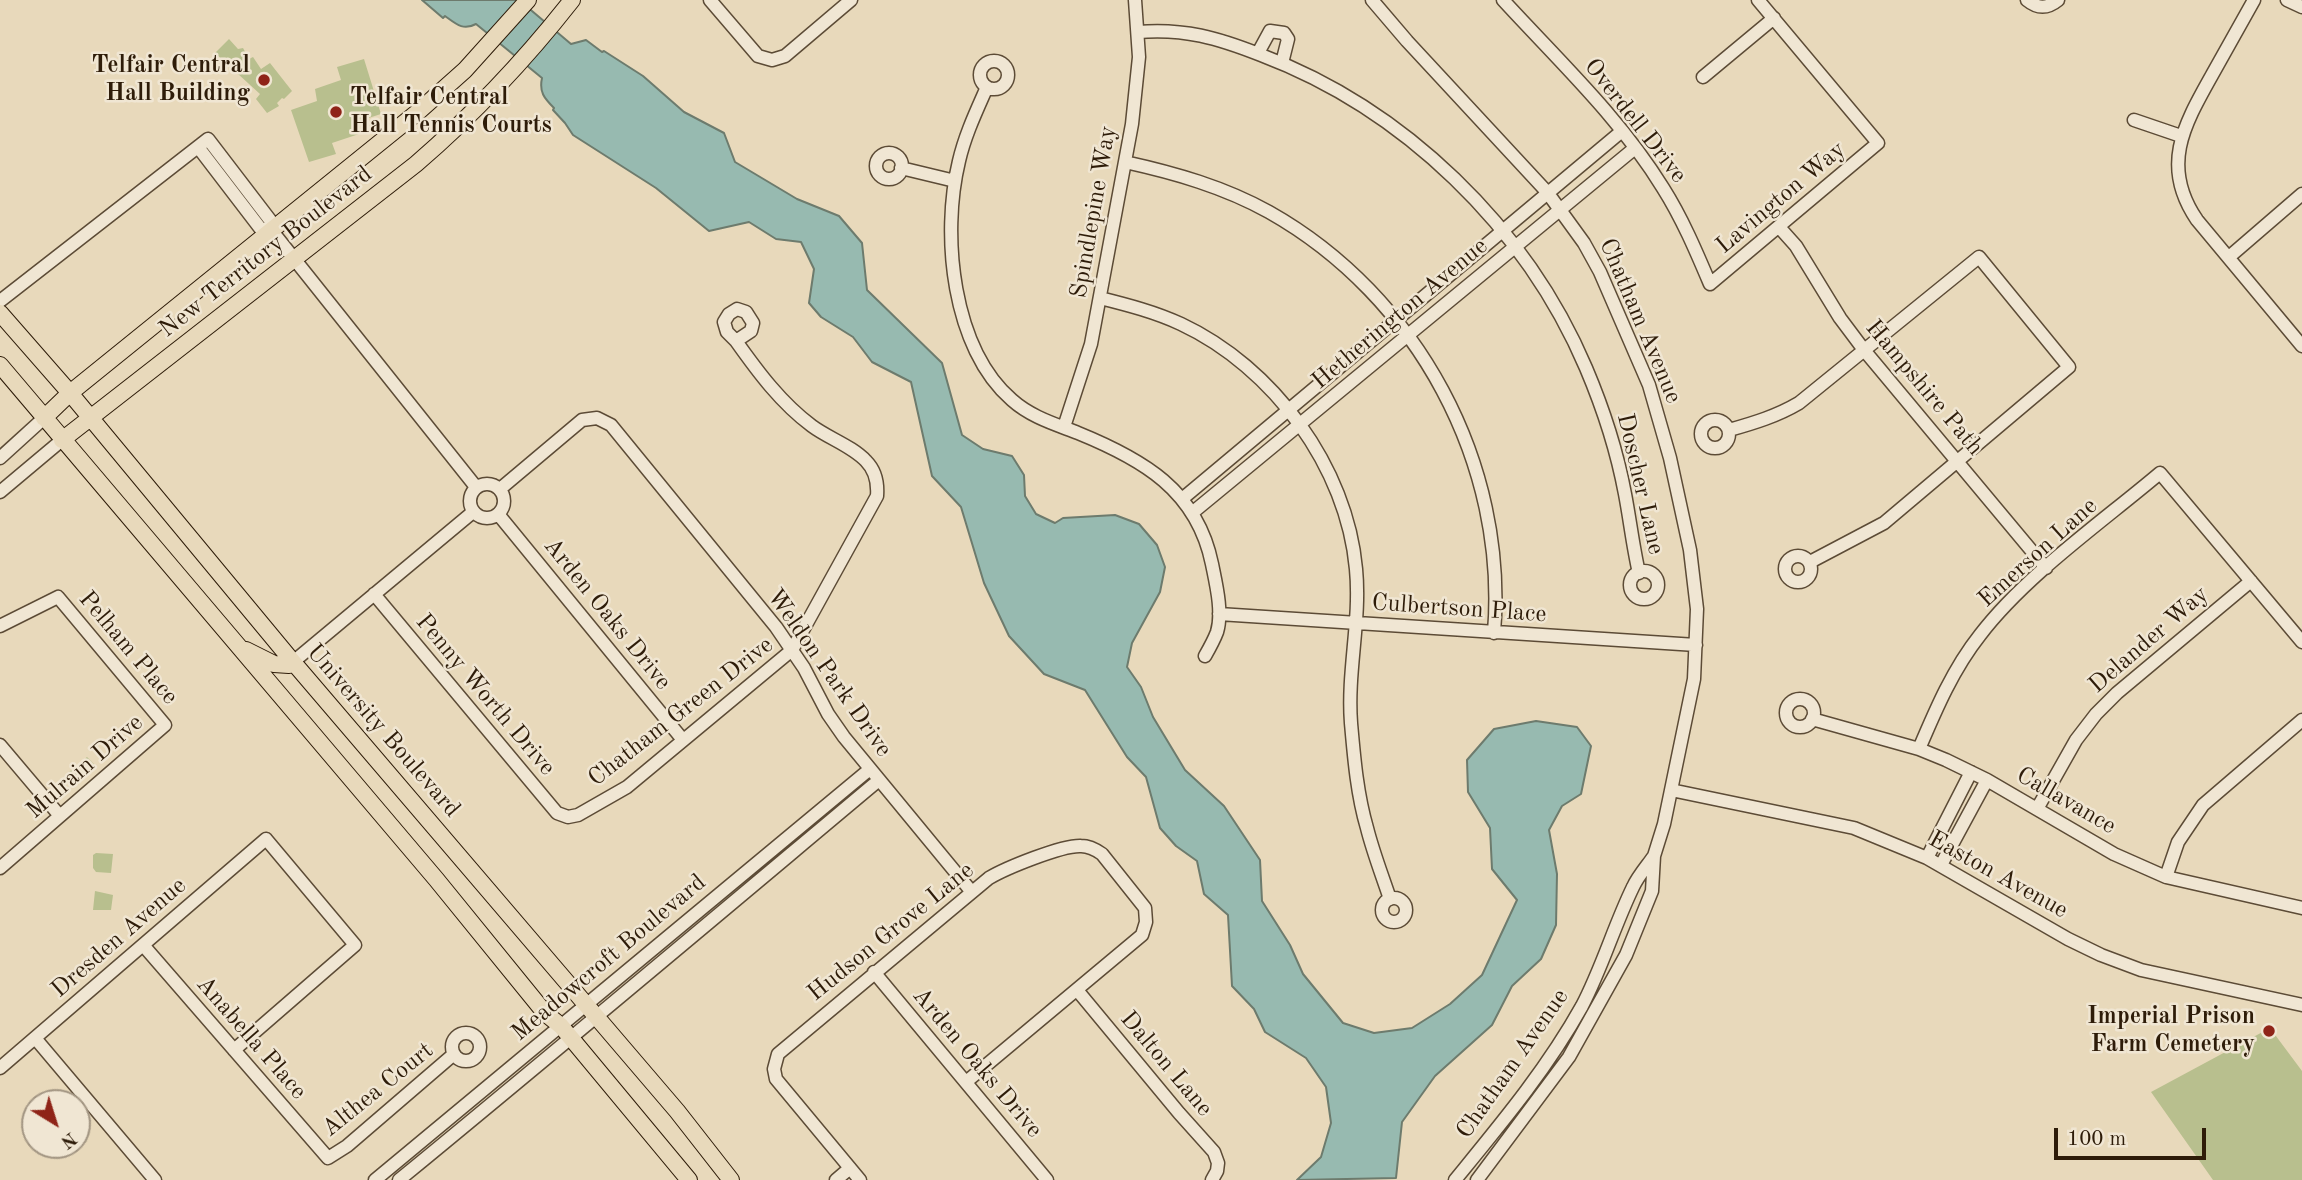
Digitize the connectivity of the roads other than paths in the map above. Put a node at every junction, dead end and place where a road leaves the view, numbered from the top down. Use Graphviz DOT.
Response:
graph roads {
  1 [pos="528,0"];
  2 [pos="572,0"];
  3 [pos="710,0"];
  4 [pos="851,0"];
  5 [pos="1135,0"];
  6 [pos="1372,0"];
  7 [pos="1758,0"];
  8 [pos="2027,0"];
  9 [pos="2058,0"];
  10 [pos="2255,0"];
  11 [pos="2287,0"];
  12 [pos="1508,2"];
  13 [pos="2302,6"];
  14 [pos="1773,19"];
  15 [pos="1138,32"];
  16 [pos="1258,53"];
  17 [pos="1282,63"];
  18 [pos="1703,77"];
  19 [pos="988,87"];
  20 [pos="2134,120"];
  21 [pos="1622,131"];
  22 [pos="2181,136"];
  23 [pos="1635,148"];
  24 [pos="1125,162"];
  25 [pos="901,168"];
  26 [pos="955,181"];
  27 [pos="1547,192"];
  28 [pos="2302,194"];
  29 [pos="1560,209"];
  30 [pos="1779,227"];
  31 [pos="1501,230"];
  32 [pos="272,231"];
  33 [pos="1514,246"];
  34 [pos="2228,257"];
  35 [pos="295,259"];
  36 [pos="1710,284"];
  37 [pos="1100,298"];
  38 [pos="0,301"];
  39 [pos="0,313"];
  40 [pos="1395,320"];
  41 [pos="1408,334"];
  42 [pos="736,341"];
  43 [pos="2302,346"];
  44 [pos="1864,350"];
  45 [pos="0,365"];
  46 [pos="70,393"];
  47 [pos="1287,410"];
  48 [pos="44,418"];
  49 [pos="90,418"];
  50 [pos="1299,425"];
  51 [pos="1063,427"];
  52 [pos="1729,430"];
  53 [pos="62,440"];
  54 [pos="0,458"];
  55 [pos="1958,462"];
  56 [pos="476,487"];
  57 [pos="500,489"];
  58 [pos="0,492"];
  59 [pos="1182,499"];
  60 [pos="474,512"];
  61 [pos="1192,513"];
  62 [pos="498,514"];
  63 [pos="1810,562"];
  64 [pos="2046,568"];
  65 [pos="1639,573"];
  66 [pos="2250,581"];
  67 [pos="374,594"];
  68 [pos="1219,614"];
  69 [pos="1356,624"];
  70 [pos="0,626"];
  71 [pos="1494,633"];
  72 [pos="2302,642"];
  73 [pos="1696,645"];
  74 [pos="238,646"];
  75 [pos="792,650"];
  76 [pos="1205,656"];
  77 [pos="293,662"];
  78 [pos="1812,719"];
  79 [pos="2302,720"];
  80 [pos="166,725"];
  81 [pos="683,740"];
  82 [pos="0,745"];
  83 [pos="1919,749"];
  84 [pos="870,769"];
  85 [pos="1971,772"];
  86 [pos="879,780"];
  87 [pos="1987,780"];
  88 [pos="1671,790"];
  89 [pos="2037,809"];
  90 [pos="60,816"];
  91 [pos="568,817"];
  92 [pos="1654,856"];
  93 [pos="1927,858"];
  94 [pos="1941,865"];
  95 [pos="0,868"];
  96 [pos="2166,877"];
  97 [pos="971,891"];
  98 [pos="1390,899"];
  99 [pos="2302,908"];
  100 [pos="143,945"];
  101 [pos="874,972"];
  102 [pos="1077,990"];
  103 [pos="586,1004"];
  104 [pos="2302,1005"];
  105 [pos="597,1017"];
  106 [pos="566,1032"];
  107 [pos="35,1038"];
  108 [pos="234,1050"];
  109 [pos="454,1054"];
  110 [pos="0,1068"];
  111 [pos="966,1082"];
  112 [pos="328,1158"];
  113 [pos="850,1168"];
  114 [pos="156,1180"];
  115 [pos="374,1180"];
  116 [pos="399,1180"];
  117 [pos="689,1180"];
  118 [pos="731,1180"];
  119 [pos="836,1180"];
  120 [pos="860,1180"];
  121 [pos="1047,1180"];
  122 [pos="1212,1180"];
  123 [pos="1455,1180"];
  124 [pos="1477,1180"];
  1 -- 32 [label="main road, New Territory Boulevard"];
  2 -- 35 [label="main road, New Territory Boulevard"];
  3 -- 4 [label="street"];
  5 -- 15 [label="street, Spindlepine Way"];
  6 -- 27 [label="street, Chatham Avenue"];
  7 -- 14 [label="street"];
  8 -- 9 [label="street"];
  10 -- 22 [label="street"];
  11 -- 13 [label="street"];
  12 -- 21 [label="street, Overdell Drive"];
  14 -- 18 [label="street"];
  14 -- 30 [label="street, Lavington Way"];
  15 -- 16 [label="street, Doscher Lane"];
  15 -- 24 [label="street, Spindlepine Way"];
  16 -- 17 [label="street, Doscher Lane"];
  16 -- 17 [label="street"];
  17 -- 31 [label="street, Doscher Lane"];
  19 -- 26 [label="street"];
  20 -- 22 [label="street"];
  21 -- 23 [label="street, Overdell Drive"];
  21 -- 27 [label="street, Hetherington Avenue"];
  22 -- 34 [label="street"];
  23 -- 29 [label="street, Hetherington Avenue"];
  23 -- 36 [label="street, Overdell Drive"];
  24 -- 37 [label="street, Spindlepine Way"];
  24 -- 40 [label="street"];
  25 -- 26 [label="street"];
  26 -- 51 [label="street"];
  27 -- 29 [label="street, Chatham Avenue"];
  27 -- 31 [label="street, Hetherington Avenue"];
  28 -- 34 [label="street"];
  29 -- 33 [label="street, Hetherington Avenue"];
  29 -- 73 [label="street, Chatham Avenue"];
  30 -- 36 [label="street, Lavington Way"];
  30 -- 44 [label="street, Hampshire Path"];
  31 -- 33 [label="street, Doscher Lane"];
  31 -- 40 [label="street, Hetherington Avenue"];
  32 -- 35 [label="street"];
  32 -- 38 [label="street"];
  32 -- 46 [label="main road, New Territory Boulevard"];
  33 -- 41 [label="street, Hetherington Avenue"];
  33 -- 65 [label="street, Doscher Lane"];
  34 -- 43 [label="street"];
  35 -- 49 [label="main road, New Territory Boulevard"];
  35 -- 56 [label="street"];
  37 -- 47 [label="street"];
  37 -- 51 [label="street, Spindlepine Way"];
  39 -- 46 [label="main road, University Boulevard"];
  40 -- 41 [label="street"];
  40 -- 47 [label="street, Hetherington Avenue"];
  41 -- 50 [label="street, Hetherington Avenue"];
  41 -- 71 [label="street"];
  42 -- 75 [label="street, Chatham Green Drive"];
  44 -- 52 [label="street"];
  44 -- 55 [label="street, Hampshire Path"];
  44 -- 55 [label="street"];
  45 -- 48 [label="main road"];
  46 -- 48 [label="main road, New Territory Boulevard"];
  46 -- 49 [label="main road, University Boulevard"];
  47 -- 50 [label="street"];
  47 -- 59 [label="street, Hetherington Avenue"];
  48 -- 53 [label="main road"];
  48 -- 54 [label="street, New Territory Boulevard"];
  49 -- 53 [label="main road, New Territory Boulevard"];
  49 -- 77 [label="main road, University Boulevard"];
  50 -- 61 [label="street, Hetherington Avenue"];
  50 -- 69 [label="street"];
  51 -- 59 [label="street"];
  53 -- 58 [label="street, New Territory Boulevard"];
  53 -- 74 [label="main road"];
  55 -- 63 [label="street"];
  55 -- 64 [label="street, Hampshire Path"];
  56 -- 57 [label="street"];
  56 -- 60 [label="street"];
  57 -- 62 [label="street"];
  57 -- 75 [label="street, Weldon Park Drive"];
  59 -- 61 [label="street"];
  60 -- 62 [label="street"];
  60 -- 67 [label="street"];
  61 -- 68 [label="street"];
  62 -- 81 [label="street, Arden Oaks Drive"];
  64 -- 66 [label="street, Emerson Lane"];
  64 -- 83 [label="street, Emerson Lane"];
  66 -- 72 [label="street"];
  66 -- 89 [label="street, Delander Way"];
  67 -- 77 [label="street"];
  67 -- 91 [label="street, Penny Worth Drive"];
  68 -- 69 [label="street, Culbertson Place"];
  68 -- 76 [label="street"];
  69 -- 71 [label="street, Culbertson Place"];
  69 -- 98 [label="street"];
  70 -- 80 [label="street, Pelham Place"];
  71 -- 73 [label="street, Culbertson Place"];
  73 -- 88 [label="street, Chatham Avenue"];
  74 -- 77 [label="main road"];
  74 -- 106 [label="main road"];
  75 -- 81 [label="street, Chatham Green Drive"];
  75 -- 84 [label="street, Weldon Park Drive"];
  77 -- 103 [label="main road, University Boulevard"];
  78 -- 83 [label="street, Callavance"];
  79 -- 96 [label="street"];
  80 -- 90 [label="street, Mulrain Drive"];
  81 -- 91 [label="street, Chatham Green Drive"];
  82 -- 90 [label="street"];
  83 -- 85 [label="street, Callavance"];
  84 -- 86 [label="street, Weldon Park Drive"];
  84 -- 103 [label="street, Meadowcroft Boulevard"];
  85 -- 87 [label="street, Callavance"];
  85 -- 93 [label="street"];
  86 -- 97 [label="street, Weldon Park Drive"];
  86 -- 105 [label="street, Meadowcroft Boulevard"];
  87 -- 89 [label="street, Callavance"];
  87 -- 94 [label="street"];
  88 -- 92 [label="street, Chatham Avenue"];
  88 -- 93 [label="street, Easton Avenue"];
  89 -- 96 [label="street, Callavance"];
  90 -- 95 [label="street, Mulrain Drive"];
  92 -- 123 [label="street, Chatham Avenue"];
  92 -- 124 [label="street, Chatham Avenue"];
  93 -- 94 [label="street, Easton Avenue"];
  94 -- 104 [label="street, Easton Avenue"];
  96 -- 99 [label="street, Callavance"];
  97 -- 101 [label="street, Hudson Grove Lane"];
  97 -- 102 [label="street, Hudson Grove Lane"];
  100 -- 107 [label="street, Dresden Avenue"];
  100 -- 108 [label="street, Anabella Place"];
  100 -- 108 [label="street, Dresden Avenue"];
  101 -- 111 [label="street, Arden Oaks Drive"];
  101 -- 113 [label="street, Hudson Grove Lane"];
  102 -- 111 [label="street"];
  102 -- 122 [label="street, Dalton Lane"];
  103 -- 105 [label="main road, University Boulevard"];
  103 -- 106 [label="street, Meadowcroft Boulevard"];
  105 -- 106 [label="street, Meadowcroft Boulevard"];
  105 -- 118 [label="main road, University Boulevard"];
  106 -- 115 [label="street, Meadowcroft Boulevard"];
  106 -- 116 [label="street, Meadowcroft Boulevard"];
  106 -- 117 [label="main road"];
  107 -- 110 [label="street, Dresden Avenue"];
  107 -- 114 [label="street"];
  108 -- 112 [label="street, Anabella Place"];
  109 -- 112 [label="street, Althea Court"];
  111 -- 121 [label="street, Arden Oaks Drive"];
  113 -- 119 [label="street"];
  113 -- 120 [label="street"];
}
